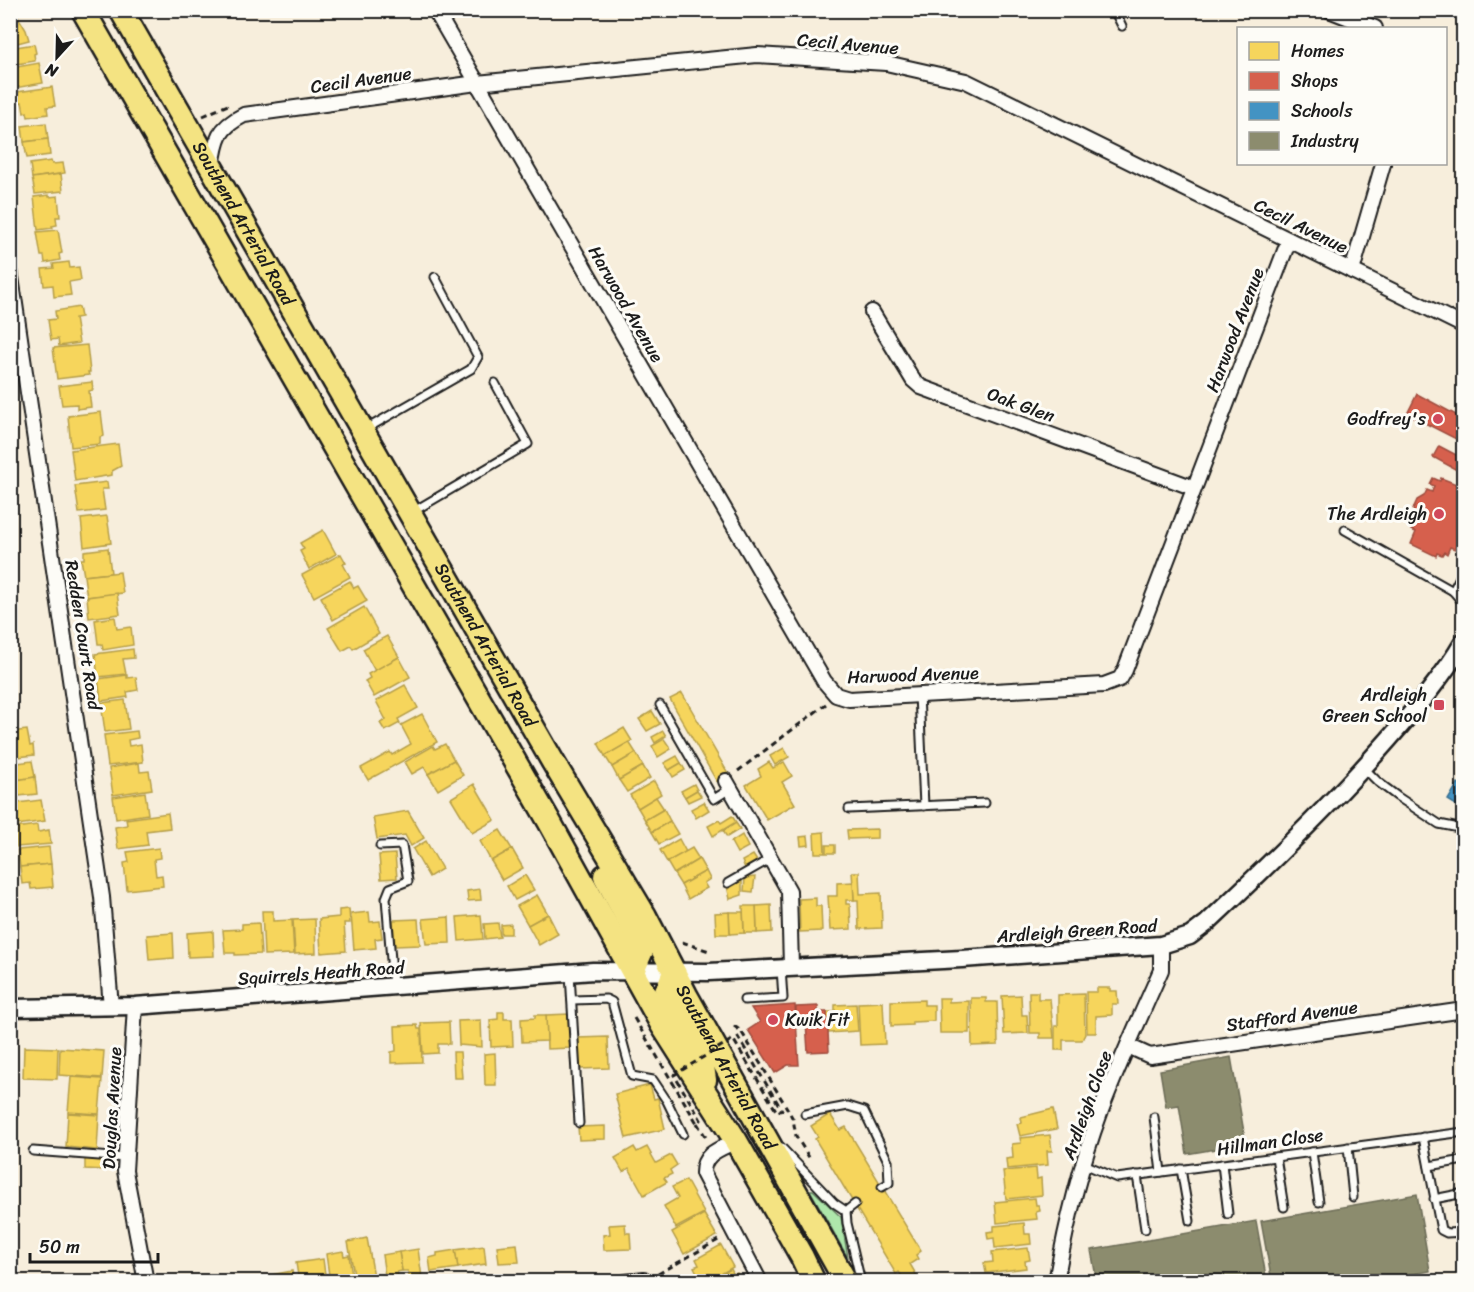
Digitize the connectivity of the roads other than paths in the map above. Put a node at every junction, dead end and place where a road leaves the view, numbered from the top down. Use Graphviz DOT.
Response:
graph roads {
  1 [pos="82,10"];
  2 [pos="121,10"];
  3 [pos="435,10"];
  4 [pos="1114,10"];
  5 [pos="1329,10"];
  6 [pos="1122,26"];
  7 [pos="1372,27"];
  8 [pos="477,83"];
  9 [pos="1383,165"];
  10 [pos="211,171"];
  11 [pos="1289,240"];
  12 [pos="10,270"];
  13 [pos="1352,271"];
  14 [pos="435,277"];
  15 [pos="872,312"];
  16 [pos="1464,326"];
  17 [pos="495,383"];
  18 [pos="363,431"];
  19 [pos="1194,488"];
  20 [pos="410,513"];
  21 [pos="1345,530"];
  22 [pos="1464,569"];
  23 [pos="1454,591"];
  24 [pos="1464,604"];
  25 [pos="1464,641"];
  26 [pos="919,694"];
  27 [pos="660,705"];
  28 [pos="1364,768"];
  29 [pos="728,785"];
  30 [pos="985,803"];
  31 [pos="924,806"];
  32 [pos="849,809"];
  33 [pos="1464,829"];
  34 [pos="380,846"];
  35 [pos="607,852"];
  36 [pos="771,858"];
  37 [pos="728,883"];
  38 [pos="1161,945"];
  39 [pos="786,967"];
  40 [pos="633,971"];
  41 [pos="674,972"];
  42 [pos="570,974"];
  43 [pos="394,987"];
  44 [pos="572,1000"];
  45 [pos="744,1000"];
  46 [pos="135,1006"];
  47 [pos="111,1007"];
  48 [pos="10,1008"];
  49 [pos="1464,1010"];
  50 [pos="1128,1046"];
  51 [pos="707,1095"];
  52 [pos="805,1114"];
  53 [pos="1154,1117"];
  54 [pos="757,1121"];
  55 [pos="579,1123"];
  56 [pos="1464,1132"];
  57 [pos="683,1134"];
  58 [pos="1423,1137"];
  59 [pos="736,1141"];
  60 [pos="1348,1147"];
  61 [pos="33,1151"];
  62 [pos="1312,1152"];
  63 [pos="1276,1157"];
  64 [pos="126,1158"];
  65 [pos="1464,1160"];
  66 [pos="1084,1164"];
  67 [pos="1222,1164"];
  68 [pos="1429,1167"];
  69 [pos="1181,1170"];
  70 [pos="1161,1172"];
  71 [pos="1137,1175"];
  72 [pos="882,1187"];
  73 [pos="1464,1193"];
  74 [pos="1353,1197"];
  75 [pos="1434,1199"];
  76 [pos="1319,1202"];
  77 [pos="855,1204"];
  78 [pos="1284,1207"];
  79 [pos="846,1211"];
  80 [pos="1228,1214"];
  81 [pos="1190,1221"];
  82 [pos="1145,1229"];
  83 [pos="1464,1232"];
  84 [pos="644,1280"];
  85 [pos="146,1281"];
  86 [pos="626,1281"];
  87 [pos="760,1281"];
  88 [pos="814,1281"];
  89 [pos="846,1281"];
  90 [pos="861,1281"];
  91 [pos="1056,1281"];
  1 -- 40 [label="highway, Southend Arterial Road"];
  2 -- 10 [label="highway, Southend Arterial Road"];
  3 -- 8 [label="street, Harwood Avenue"];
  4 -- 6 [label="lane"];
  5 -- 7 [label="street"];
  8 -- 10 [label="street, Cecil Avenue"];
  8 -- 11 [label="street, Cecil Avenue"];
  8 -- 26 [label="street, Harwood Avenue"];
  9 -- 13 [label="street"];
  10 -- 18 [label="highway, Southend Arterial Road"];
  11 -- 13 [label="street, Cecil Avenue"];
  11 -- 19 [label="street, Harwood Avenue"];
  12 -- 47 [label="street, Redden Court Road"];
  13 -- 16 [label="street, Cecil Avenue"];
  14 -- 18 [label="lane"];
  15 -- 19 [label="street, Oak Glen"];
  17 -- 20 [label="lane"];
  18 -- 20 [label="highway, Southend Arterial Road"];
  19 -- 26 [label="street, Harwood Avenue"];
  20 -- 35 [label="highway, Southend Arterial Road"];
  21 -- 23 [label="lane"];
  22 -- 23 [label="lane"];
  23 -- 24 [label="lane"];
  25 -- 28 [label="street, Ardleigh Green Road"];
  26 -- 31 [label="lane"];
  27 -- 29 [label="lane"];
  28 -- 33 [label="lane"];
  28 -- 38 [label="street, Ardleigh Green Road"];
  29 -- 36 [label="street"];
  30 -- 31 [label="lane"];
  31 -- 32 [label="lane"];
  34 -- 43 [label="lane"];
  35 -- 40 [label="highway"];
  35 -- 41 [label="highway, Southend Arterial Road"];
  36 -- 37 [label="lane"];
  36 -- 39 [label="street"];
  38 -- 39 [label="street, Ardleigh Green Road"];
  38 -- 50 [label="street, Ardleigh Close"];
  39 -- 41 [label="street, Ardleigh Green Road"];
  39 -- 45 [label="lane"];
  40 -- 41 [label="street, Ardleigh Green Road"];
  40 -- 42 [label="street, Squirrels Heath Road"];
  40 -- 51 [label="highway, Southend Arterial Road"];
  41 -- 51 [label="highway"];
  41 -- 54 [label="highway, Southend Arterial Road"];
  42 -- 43 [label="street, Squirrels Heath Road"];
  42 -- 44 [label="lane"];
  43 -- 46 [label="street, Squirrels Heath Road"];
  44 -- 55 [label="lane"];
  44 -- 57 [label="lane"];
  46 -- 47 [label="street, Squirrels Heath Road"];
  46 -- 64 [label="street, Douglas Avenue"];
  47 -- 48 [label="street, Squirrels Heath Road"];
  49 -- 50 [label="street, Stafford Avenue"];
  50 -- 66 [label="street, Ardleigh Close"];
  51 -- 59 [label="highway, Southend Arterial Road"];
  52 -- 72 [label="lane"];
  53 -- 70 [label="lane"];
  54 -- 79 [label="lane"];
  54 -- 89 [label="highway, Southend Arterial Road"];
  56 -- 58 [label="lane, Hillman Close"];
  58 -- 60 [label="lane, Hillman Close"];
  58 -- 68 [label="lane"];
  59 -- 87 [label="street, Southend Arterial Road"];
  59 -- 88 [label="highway, Southend Arterial Road"];
  60 -- 62 [label="lane, Hillman Close"];
  60 -- 74 [label="lane"];
  61 -- 64 [label="lane"];
  62 -- 63 [label="lane, Hillman Close"];
  62 -- 76 [label="lane"];
  63 -- 67 [label="lane, Hillman Close"];
  63 -- 78 [label="lane"];
  64 -- 85 [label="street, Douglas Avenue"];
  65 -- 68 [label="lane"];
  66 -- 71 [label="lane, Hillman Close"];
  66 -- 91 [label="street, Ardleigh Close"];
  67 -- 69 [label="lane, Hillman Close"];
  67 -- 80 [label="lane"];
  68 -- 75 [label="lane"];
  69 -- 70 [label="lane, Hillman Close"];
  69 -- 81 [label="lane"];
  70 -- 71 [label="lane, Hillman Close"];
  71 -- 82 [label="lane"];
  73 -- 75 [label="lane"];
  75 -- 83 [label="lane"];
  77 -- 79 [label="lane"];
  79 -- 90 [label="lane"];
  84 -- 86 [label="street"];
}
